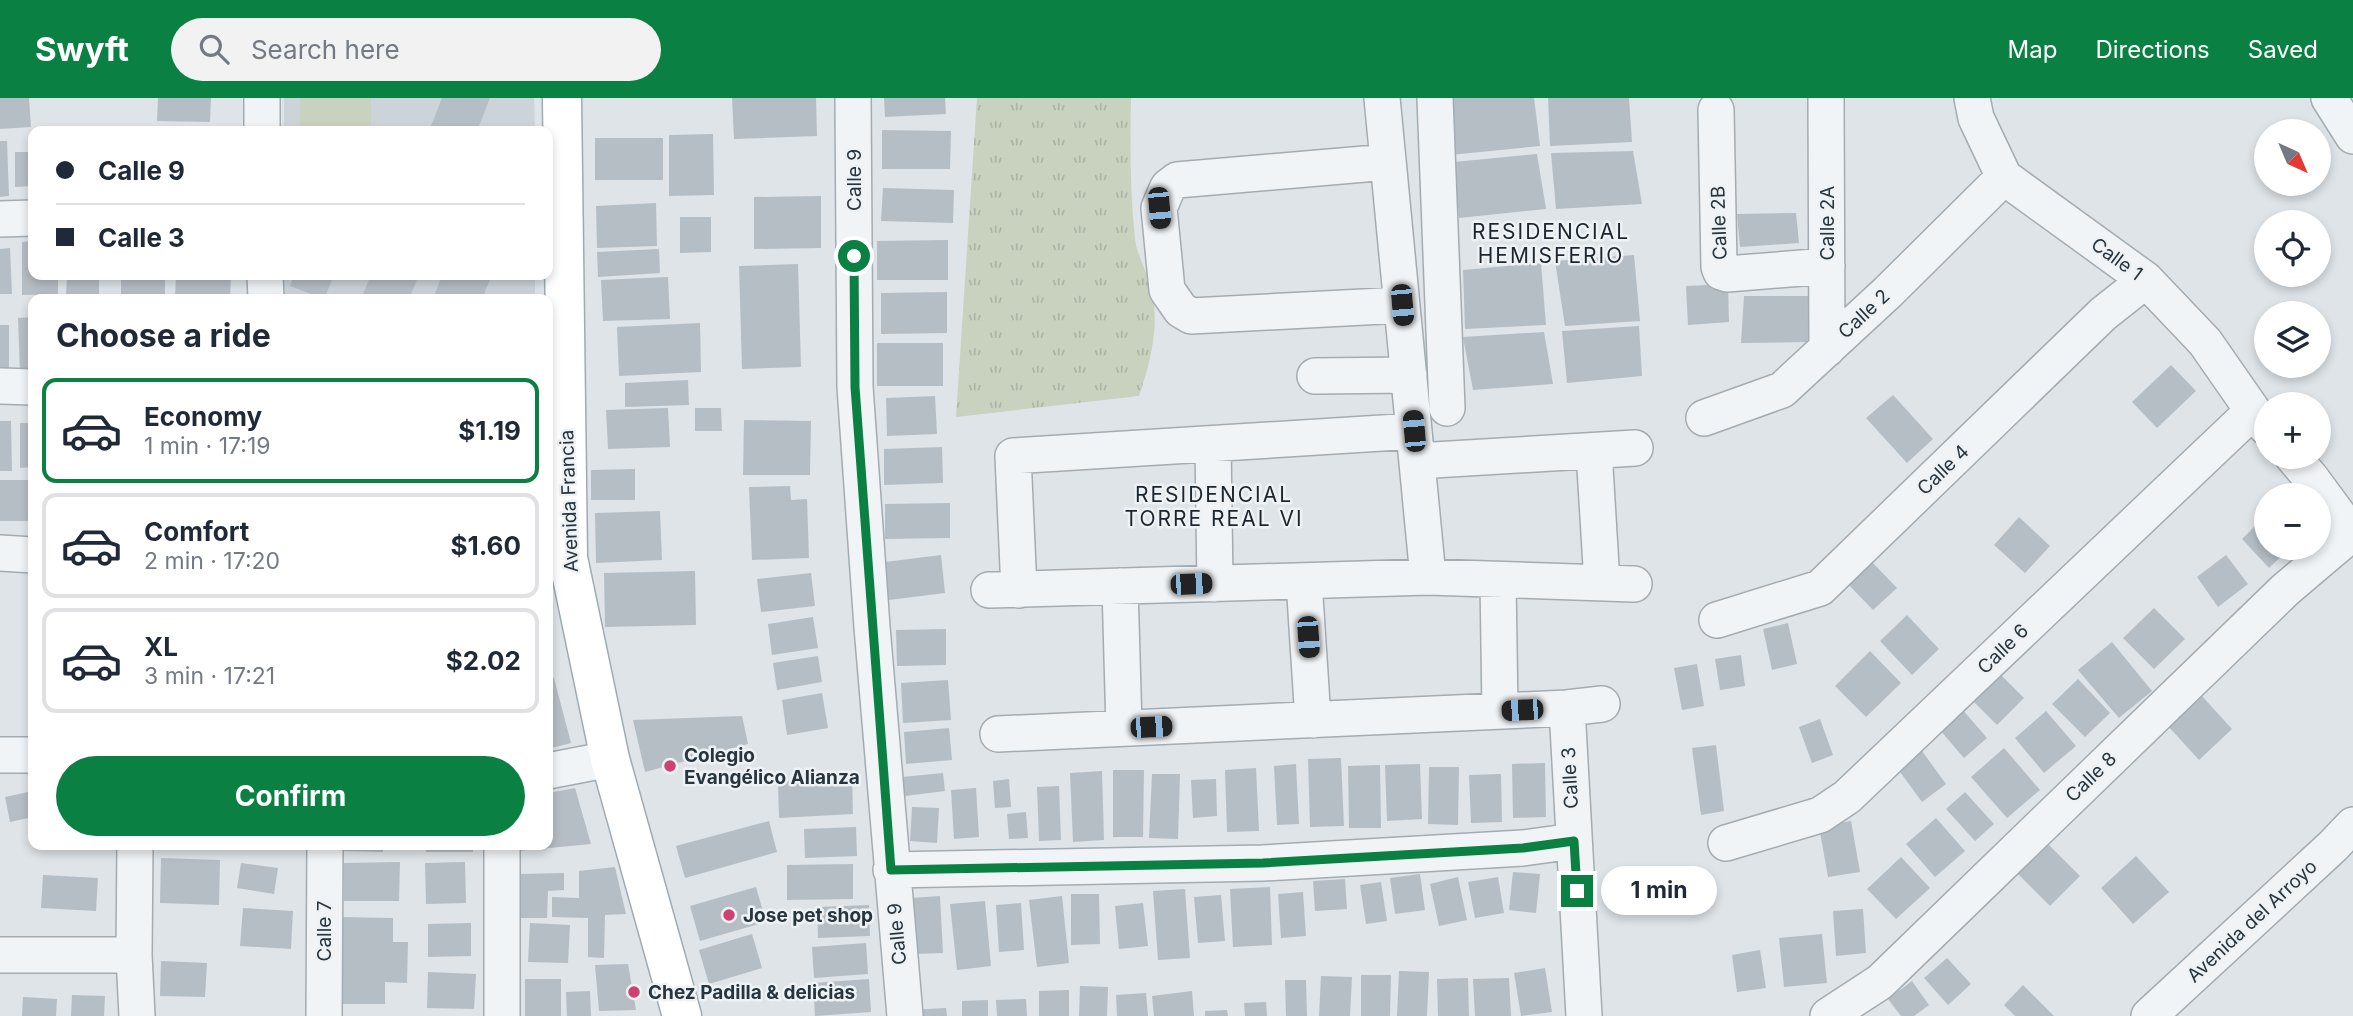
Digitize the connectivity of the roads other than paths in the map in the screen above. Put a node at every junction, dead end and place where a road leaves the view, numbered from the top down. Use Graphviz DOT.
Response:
graph roads {
  1 [pos="262,98"];
  2 [pos="562,98"];
  3 [pos="853,98"];
  4 [pos="1382,98"];
  5 [pos="1435,98"];
  6 [pos="1826,98"];
  7 [pos="1972,98"];
  8 [pos="2329,98"];
  9 [pos="1716,110"];
  10 [pos="262,126"];
  11 [pos="2353,136"];
  12 [pos="1388,162"];
  13 [pos="2004,177"];
  14 [pos="28,218"];
  15 [pos="0,219"];
  16 [pos="1827,266"];
  17 [pos="2146,280"];
  18 [pos="1402,305"];
  19 [pos="1827,349"];
  20 [pos="1409,375"];
  21 [pos="1315,376"];
  22 [pos="0,386"];
  23 [pos="28,387"];
  24 [pos="1447,408"];
  25 [pos="2254,411"];
  26 [pos="1704,418"];
  27 [pos="2254,424"];
  28 [pos="1213,444"];
  29 [pos="1416,446"];
  30 [pos="1635,448"];
  31 [pos="1594,451"];
  32 [pos="2303,469"];
  33 [pos="2352,534"];
  34 [pos="0,553"];
  35 [pos="28,555"];
  36 [pos="558,559"];
  37 [pos="1428,577"];
  38 [pos="1499,580"];
  39 [pos="1304,581"];
  40 [pos="1215,584"];
  41 [pos="1120,586"];
  42 [pos="1717,620"];
  43 [pos="1602,704"];
  44 [pos="1567,708"];
  45 [pos="1500,711"];
  46 [pos="1313,720"];
  47 [pos="1124,728"];
  48 [pos="998,734"];
  49 [pos="0,755"];
  50 [pos="28,755"];
  51 [pos="610,760"];
  52 [pos="553,770"];
  53 [pos="2353,825"];
  54 [pos="1574,841"];
  55 [pos="1726,843"];
  56 [pos="135,850"];
  57 [pos="325,850"];
  58 [pos="502,850"];
  59 [pos="891,870"];
  60 [pos="0,955"];
  61 [pos="134,955"];
  62 [pos="137,1016"];
  63 [pos="324,1016"];
  64 [pos="502,1016"];
  65 [pos="682,1016"];
  66 [pos="905,1016"];
  67 [pos="1584,1016"];
  68 [pos="1828,1016"];
  69 [pos="2149,1016"];
  1 -- 10 [label="street"];
  2 -- 36 [label="main road, Avenida Francia"];
  3 -- 59 [label="street, Calle 9"];
  4 -- 12 [label="street"];
  5 -- 24 [label="street"];
  6 -- 16 [label="street, Calle 2A"];
  7 -- 13 [label="street, Calle 1"];
  8 -- 11 [label="street"];
  9 -- 16 [label="street, Calle 2B"];
  12 -- 18 [label="street"];
  12 -- 18 [label="street"];
  13 -- 17 [label="street, Calle 1"];
  13 -- 19 [label="street, Calle 2"];
  14 -- 15 [label="street"];
  16 -- 19 [label="street, Calle 2A"];
  17 -- 25 [label="street, Calle 1"];
  17 -- 42 [label="street, Calle 4"];
  18 -- 20 [label="street"];
  19 -- 26 [label="street, Calle 2"];
  20 -- 21 [label="street"];
  20 -- 29 [label="street"];
  22 -- 23 [label="street"];
  27 -- 55 [label="street, Calle 6"];
  28 -- 29 [label="street"];
  28 -- 40 [label="street"];
  28 -- 41 [label="street"];
  29 -- 31 [label="street"];
  29 -- 37 [label="street"];
  30 -- 31 [label="street"];
  31 -- 38 [label="street"];
  32 -- 33 [label="street"];
  33 -- 68 [label="street, Calle 8"];
  34 -- 35 [label="street"];
  36 -- 51 [label="main road, Avenida Francia"];
  37 -- 38 [label="street"];
  37 -- 39 [label="street"];
  38 -- 45 [label="street"];
  39 -- 40 [label="street"];
  39 -- 46 [label="street"];
  40 -- 41 [label="street"];
  41 -- 47 [label="street"];
  43 -- 44 [label="street"];
  44 -- 45 [label="street"];
  44 -- 54 [label="street, Calle 3"];
  45 -- 46 [label="street"];
  46 -- 47 [label="street"];
  47 -- 48 [label="street"];
  49 -- 50 [label="street"];
  51 -- 52 [label="street"];
  51 -- 65 [label="main road, Avenida Francia"];
  53 -- 69 [label="street, Avenida del Arroyo"];
  54 -- 59 [label="street"];
  54 -- 67 [label="street, Calle 3"];
  56 -- 61 [label="street"];
  57 -- 63 [label="street, Calle 7"];
  58 -- 64 [label="street"];
  59 -- 66 [label="street, Calle 9"];
  60 -- 61 [label="street"];
  61 -- 62 [label="street"];
}
